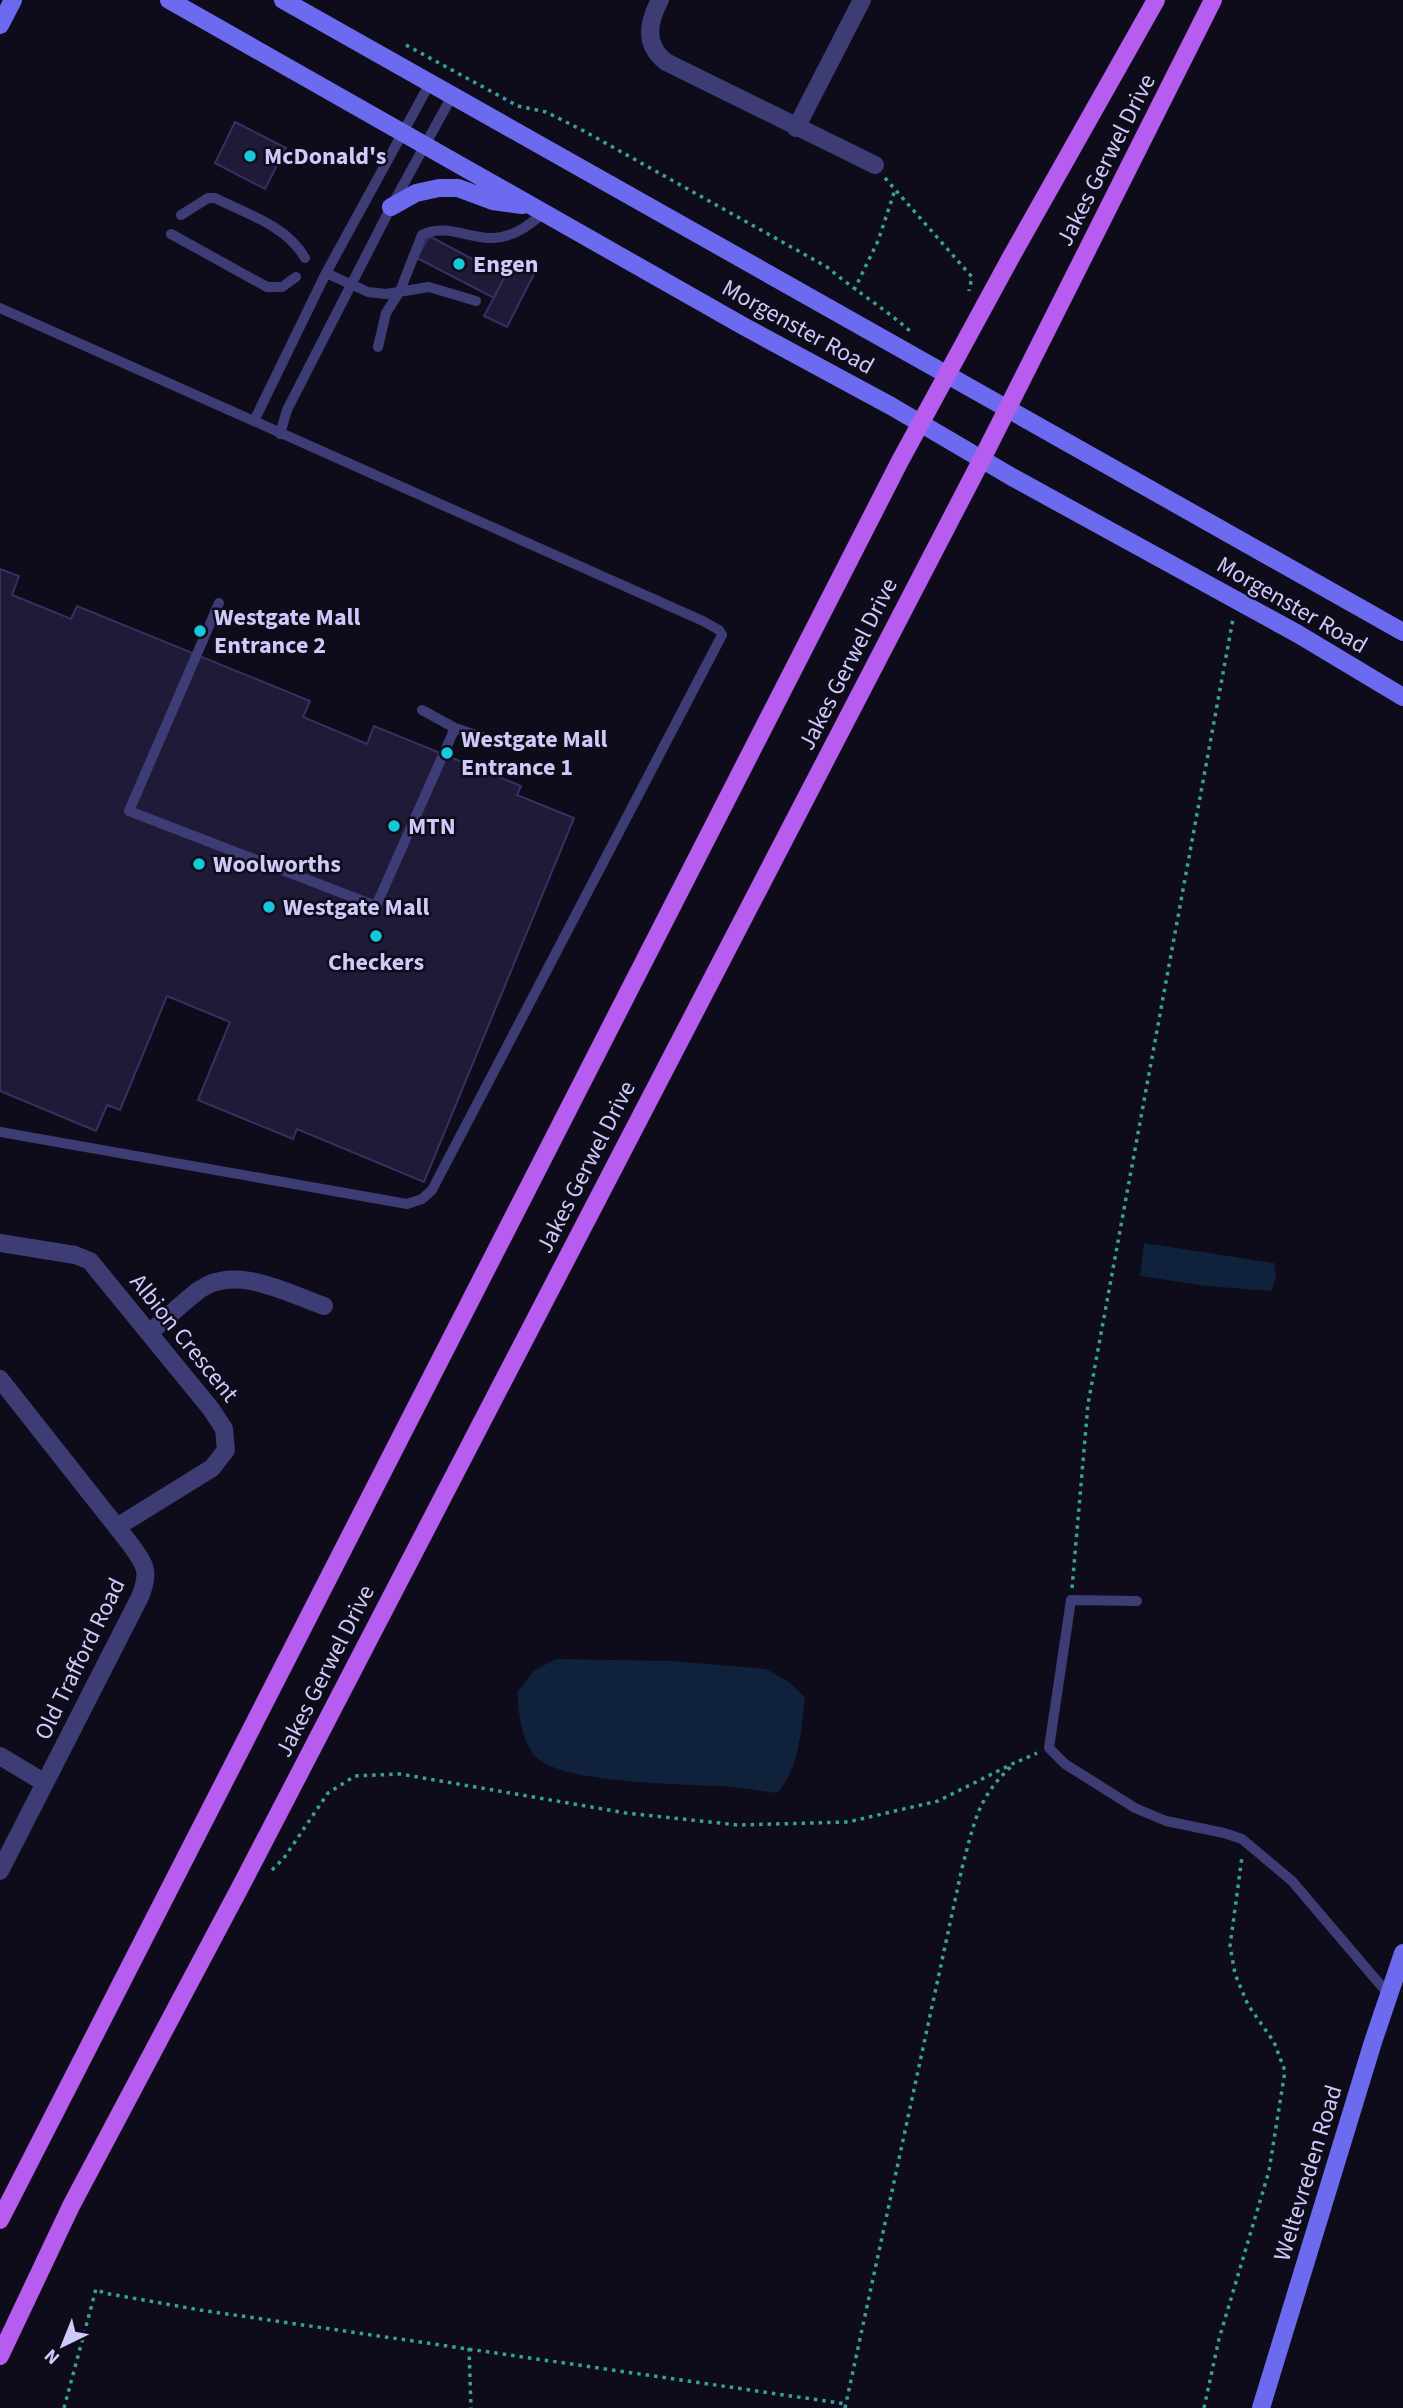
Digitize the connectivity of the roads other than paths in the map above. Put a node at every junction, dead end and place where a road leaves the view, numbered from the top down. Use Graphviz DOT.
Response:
graph roads {
  1 [pos="13,0"];
  2 [pos="169,0"];
  3 [pos="283,0"];
  4 [pos="660,0"];
  5 [pos="862,0"];
  6 [pos="1156,0"];
  7 [pos="1213,0"];
  8 [pos="0,25"];
  9 [pos="430,83"];
  10 [pos="452,96"];
  11 [pos="796,128"];
  12 [pos="402,133"];
  13 [pos="424,146"];
  14 [pos="875,165"];
  15 [pos="391,207"];
  16 [pos="538,210"];
  17 [pos="181,215"];
  18 [pos="171,234"];
  19 [pos="305,258"];
  20 [pos="326,273"];
  21 [pos="296,277"];
  22 [pos="351,285"];
  23 [pos="400,291"];
  24 [pos="476,301"];
  25 [pos="0,308"];
  26 [pos="378,347"];
  27 [pos="947,376"];
  28 [pos="1007,409"];
  29 [pos="254,421"];
  30 [pos="922,424"];
  31 [pos="280,434"];
  32 [pos="982,459"];
  33 [pos="219,603"];
  34 [pos="1403,632"];
  35 [pos="1403,697"];
  36 [pos="422,710"];
  37 [pos="455,728"];
  38 [pos="494,741"];
  39 [pos="0,1132"];
  40 [pos="0,1243"];
  41 [pos="324,1306"];
  42 [pos="149,1333"];
  43 [pos="0,1378"];
  44 [pos="117,1527"];
  45 [pos="1137,1601"];
  46 [pos="0,1756"];
  47 [pos="45,1783"];
  48 [pos="0,1871"];
  49 [pos="1403,1954"];
  50 [pos="1389,1995"];
  51 [pos="0,2220"];
  52 [pos="0,2356"];
  53 [pos="1261,2408"];
  1 -- 8 [label="main road"];
  2 -- 12 [label="main road, Morgenster Road"];
  3 -- 9 [label="main road, Morgenster Road"];
  4 -- 11 [label="street"];
  5 -- 11 [label="street"];
  6 -- 27 [label="main road, Jakes Gerwel Drive"];
  7 -- 28 [label="main road, Jakes Gerwel Drive"];
  9 -- 10 [label="main road, Morgenster Road"];
  9 -- 12 [label="lane"];
  10 -- 13 [label="lane"];
  10 -- 27 [label="main road, Morgenster Road"];
  11 -- 14 [label="street"];
  12 -- 13 [label="main road, Morgenster Road"];
  12 -- 20 [label="lane"];
  13 -- 15 [label="lane"];
  13 -- 16 [label="main road, Morgenster Road"];
  15 -- 16 [label="main road"];
  15 -- 22 [label="lane"];
  16 -- 23 [label="lane"];
  16 -- 30 [label="main road, Morgenster Road"];
  17 -- 19 [label="lane"];
  18 -- 21 [label="lane"];
  20 -- 22 [label="lane"];
  20 -- 29 [label="lane"];
  22 -- 23 [label="lane"];
  22 -- 31 [label="lane"];
  23 -- 24 [label="lane"];
  23 -- 26 [label="lane"];
  25 -- 29 [label="lane"];
  27 -- 28 [label="main road, Morgenster Road"];
  27 -- 30 [label="main road, Jakes Gerwel Drive"];
  28 -- 32 [label="main road, Jakes Gerwel Drive"];
  28 -- 34 [label="main road, Morgenster Road"];
  29 -- 31 [label="lane"];
  30 -- 32 [label="main road, Morgenster Road"];
  30 -- 51 [label="main road, Jakes Gerwel Drive"];
  31 -- 39 [label="lane"];
  32 -- 35 [label="main road, Morgenster Road"];
  32 -- 52 [label="main road, Jakes Gerwel Drive"];
  33 -- 37 [label="lane"];
  36 -- 37 [label="lane"];
  37 -- 38 [label="lane"];
  40 -- 42 [label="street, Albion Crescent"];
  41 -- 42 [label="street"];
  42 -- 44 [label="street, Albion Crescent"];
  43 -- 44 [label="street, Old Trafford Road"];
  44 -- 47 [label="street, Old Trafford Road"];
  45 -- 50 [label="lane"];
  46 -- 47 [label="street"];
  47 -- 48 [label="street, Old Trafford Road"];
  49 -- 50 [label="main road, Weltevreden Road"];
  50 -- 53 [label="main road, Weltevreden Road"];
}
